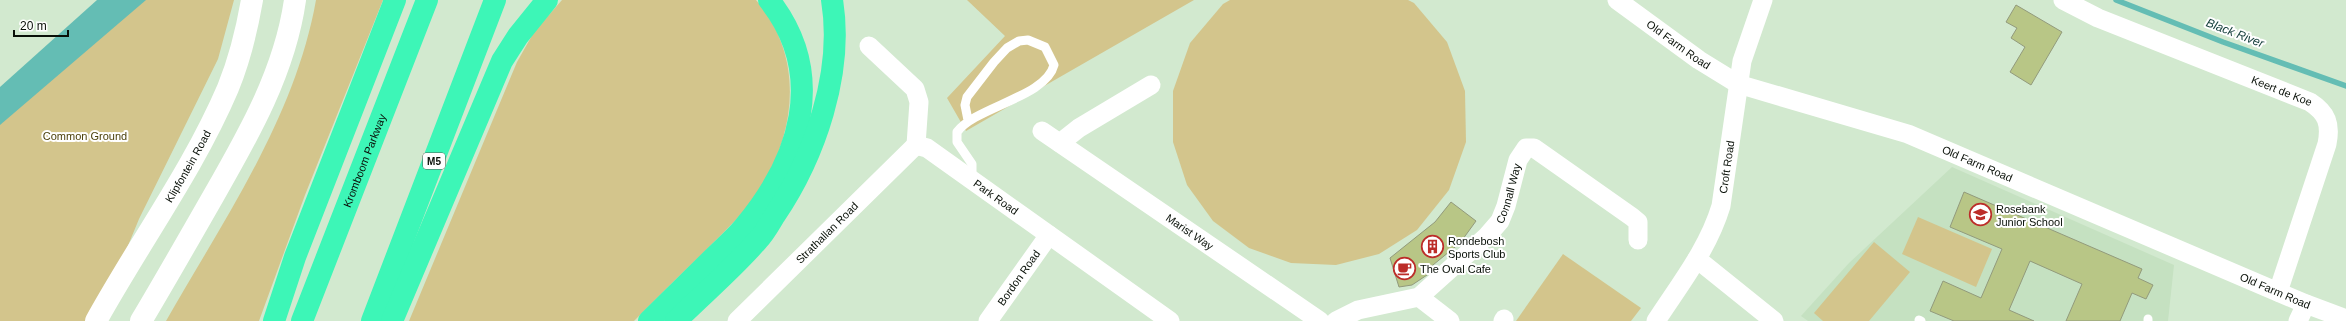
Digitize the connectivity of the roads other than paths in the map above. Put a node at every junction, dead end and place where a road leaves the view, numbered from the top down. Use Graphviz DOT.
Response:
graph roads {
  1 [pos="252,0"];
  2 [pos="295,0"];
  3 [pos="395,0"];
  4 [pos="427,0"];
  5 [pos="495,0"];
  6 [pos="547,0"];
  7 [pos="769,0"];
  8 [pos="832,0"];
  9 [pos="1617,0"];
  10 [pos="1764,0"];
  11 [pos="2063,0"];
  12 [pos="869,46"];
  13 [pos="1738,84"];
  14 [pos="1151,85"];
  15 [pos="968,120"];
  16 [pos="1042,131"];
  17 [pos="1060,143"];
  18 [pos="916,145"];
  19 [pos="972,180"];
  20 [pos="1049,235"];
  21 [pos="1638,240"];
  22 [pos="1697,259"];
  23 [pos="2278,292"];
  24 [pos="1418,297"];
  25 [pos="2306,304"];
  26 [pos="2346,319"];
  27 [pos="96,321"];
  28 [pos="141,321"];
  29 [pos="274,321"];
  30 [pos="302,321"];
  31 [pos="372,321"];
  32 [pos="392,321"];
  33 [pos="649,321"];
  34 [pos="676,321"];
  35 [pos="737,321"];
  36 [pos="988,321"];
  37 [pos="1170,321"];
  38 [pos="1320,321"];
  39 [pos="1336,321"];
  40 [pos="1450,321"];
  41 [pos="1656,321"];
  42 [pos="1774,321"];
  43 [pos="2298,321"];
  1 -- 27 [label="main road, Klipfontein Road"];
  2 -- 28 [label="main road"];
  3 -- 29 [label="highway"];
  4 -- 30 [label="highway, Kromboom Parkway"];
  5 -- 31 [label="highway, M5"];
  6 -- 32 [label="highway"];
  7 -- 33 [label="highway"];
  8 -- 34 [label="highway"];
  9 -- 13 [label="street, Old Farm Road"];
  10 -- 13 [label="street, Croft Road"];
  11 -- 23 [label="street, Keert de Koe"];
  12 -- 18 [label="street"];
  13 -- 22 [label="street, Croft Road"];
  13 -- 23 [label="street, Old Farm Road"];
  14 -- 17 [label="street"];
  15 -- 15 [label="lane"];
  15 -- 19 [label="lane"];
  16 -- 17 [label="street, Marist Way"];
  17 -- 38 [label="street, Marist Way"];
  18 -- 19 [label="street, Park Road"];
  18 -- 35 [label="street, Strathallan Road"];
  19 -- 20 [label="street, Park Road"];
  20 -- 36 [label="street, Bordon Road"];
  20 -- 37 [label="street, Park Road"];
  21 -- 24 [label="street, Connall Way"];
  22 -- 41 [label="street, Croft Road"];
  22 -- 42 [label="street"];
  23 -- 25 [label="street, Old Farm Road"];
  24 -- 39 [label="street, Connall Way"];
  24 -- 40 [label="street"];
  25 -- 26 [label="street, Old Farm Road"];
  25 -- 43 [label="street"];
}
